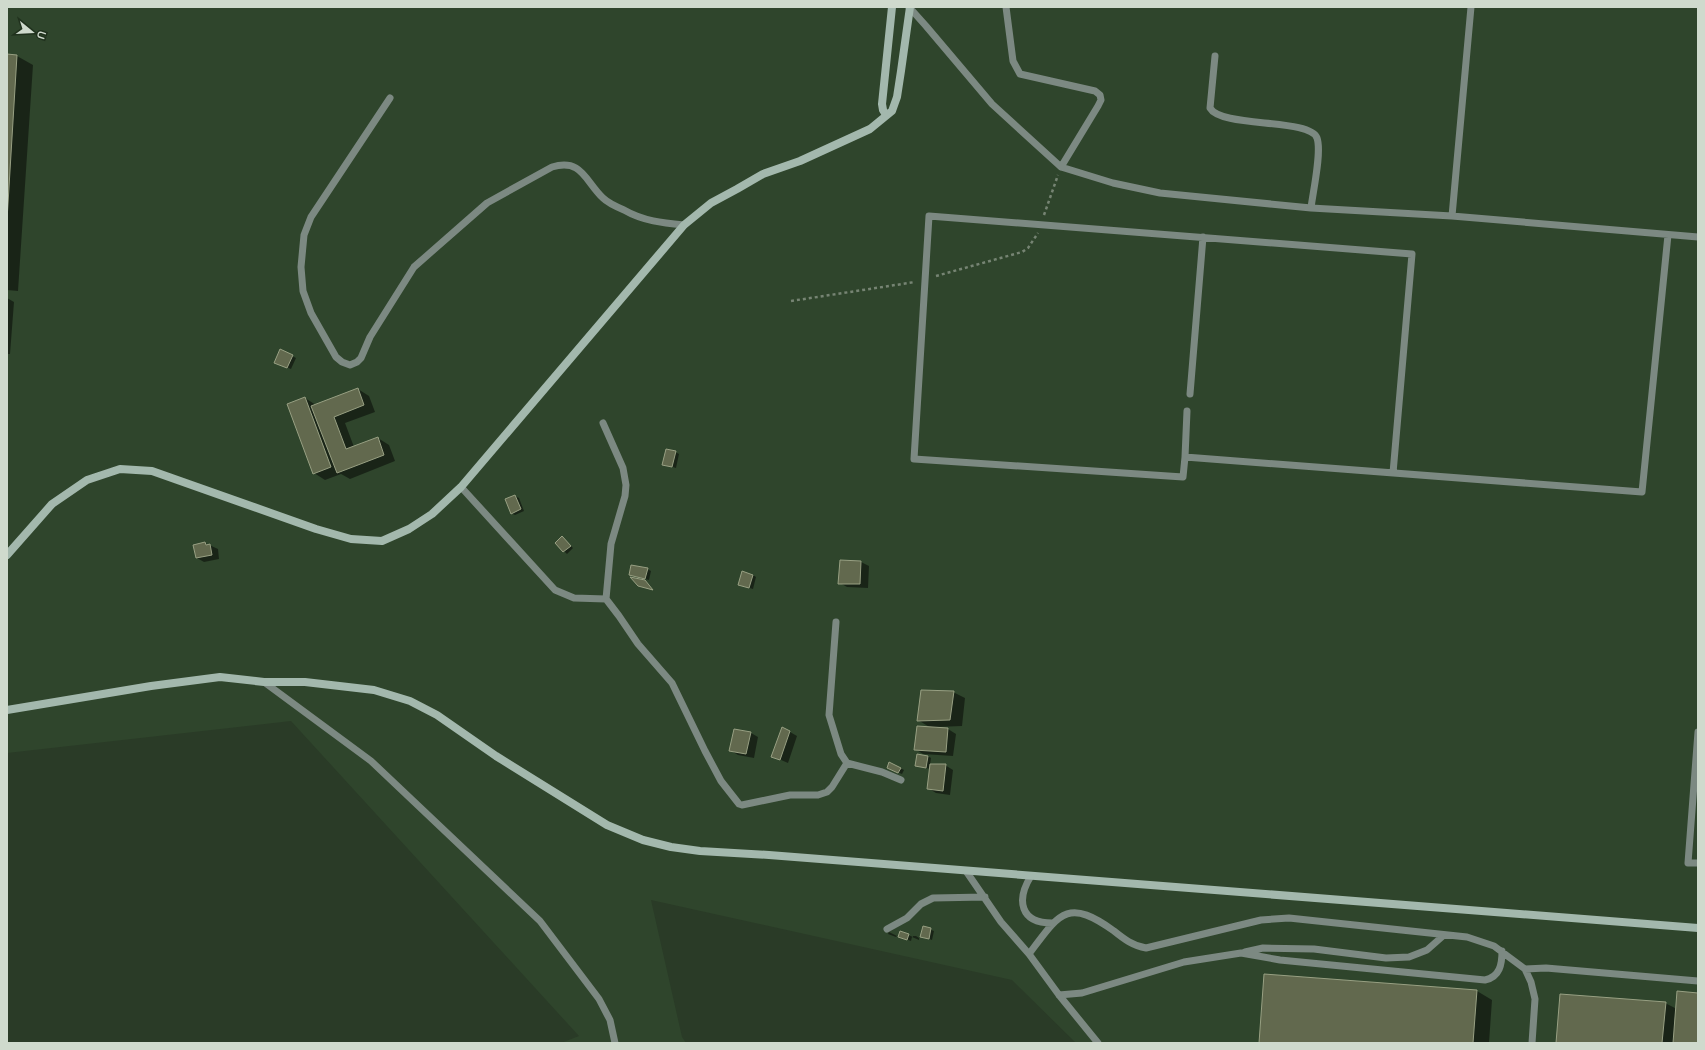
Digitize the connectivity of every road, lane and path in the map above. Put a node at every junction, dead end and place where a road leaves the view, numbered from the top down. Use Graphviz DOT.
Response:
graph roads {
  1 [pos="892,7"];
  2 [pos="910,7"];
  3 [pos="1006,7"];
  4 [pos="1471,7"];
  5 [pos="1215,56"];
  6 [pos="390,98"];
  7 [pos="886,115"];
  8 [pos="1061,167"];
  9 [pos="1311,208"];
  10 [pos="1044,216"];
  11 [pos="1452,216"];
  12 [pos="684,225"];
  13 [pos="1039,229"];
  14 [pos="1668,235"];
  15 [pos="1698,237"];
  16 [pos="1202,238"];
  17 [pos="934,277"];
  18 [pos="920,281"];
  19 [pos="791,301"];
  20 [pos="1190,394"];
  21 [pos="1187,411"];
  22 [pos="603,423"];
  23 [pos="1185,456"];
  24 [pos="1393,473"];
  25 [pos="461,487"];
  26 [pos="7,555"];
  27 [pos="606,599"];
  28 [pos="836,622"];
  29 [pos="264,682"];
  30 [pos="7,710"];
  31 [pos="1698,732"];
  32 [pos="847,762"];
  33 [pos="901,780"];
  34 [pos="1698,863"];
  35 [pos="966,871"];
  36 [pos="1031,876"];
  37 [pos="985,897"];
  38 [pos="1052,924"];
  39 [pos="1698,928"];
  40 [pos="887,930"];
  41 [pos="1444,935"];
  42 [pos="1502,951"];
  43 [pos="1241,953"];
  44 [pos="1029,954"];
  45 [pos="1525,969"];
  46 [pos="1698,981"];
  47 [pos="1058,995"];
  48 [pos="615,1043"];
  49 [pos="1098,1043"];
  50 [pos="1532,1043"];
  1 -- 7 [label="street"];
  2 -- 7 [label="street"];
  2 -- 8 [label="lane"];
  3 -- 8 [label="lane"];
  4 -- 11 [label="lane"];
  5 -- 9 [label="lane"];
  6 -- 12 [label="lane"];
  7 -- 12 [label="street"];
  8 -- 9 [label="lane"];
  8 -- 10 [label="path"];
  9 -- 11 [label="lane"];
  11 -- 14 [label="lane"];
  12 -- 25 [label="street"];
  13 -- 17 [label="path"];
  14 -- 15 [label="lane"];
  14 -- 24 [label="lane"];
  16 -- 20 [label="lane"];
  16 -- 23 [label="lane"];
  16 -- 24 [label="lane"];
  18 -- 19 [label="path"];
  21 -- 23 [label="lane"];
  22 -- 27 [label="lane"];
  23 -- 24 [label="lane"];
  25 -- 26 [label="street"];
  25 -- 27 [label="lane"];
  27 -- 32 [label="lane"];
  28 -- 32 [label="lane"];
  29 -- 30 [label="street"];
  29 -- 35 [label="street"];
  29 -- 48 [label="lane"];
  31 -- 34 [label="lane"];
  32 -- 33 [label="lane"];
  35 -- 36 [label="street"];
  35 -- 37 [label="lane"];
  36 -- 38 [label="lane"];
  36 -- 39 [label="street"];
  37 -- 40 [label="lane"];
  37 -- 44 [label="lane"];
  38 -- 41 [label="lane"];
  38 -- 44 [label="lane"];
  41 -- 42 [label="lane"];
  41 -- 43 [label="lane"];
  42 -- 43 [label="lane"];
  42 -- 45 [label="lane"];
  43 -- 47 [label="lane"];
  44 -- 47 [label="lane"];
  45 -- 46 [label="lane"];
  45 -- 50 [label="lane"];
  47 -- 49 [label="lane"];
}
